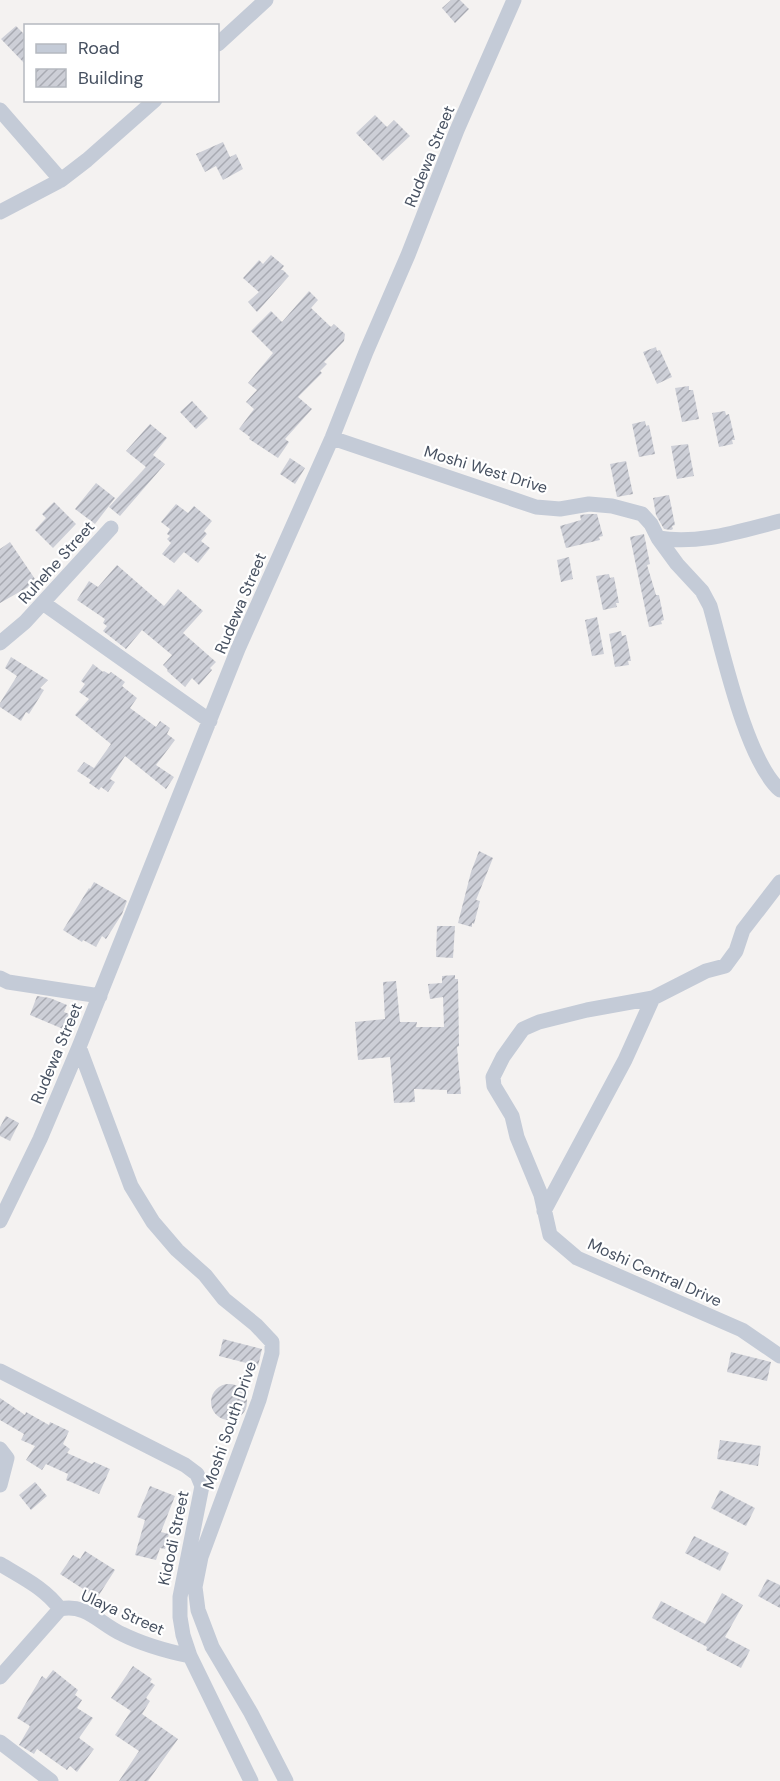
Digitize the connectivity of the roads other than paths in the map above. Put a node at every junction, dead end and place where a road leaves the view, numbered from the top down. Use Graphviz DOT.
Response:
graph roads {
  1 [pos="266,0"];
  2 [pos="514,0"];
  3 [pos="219,43"];
  4 [pos="153,102"];
  5 [pos="0,110"];
  6 [pos="61,180"];
  7 [pos="0,212"];
  8 [pos="332,438"];
  9 [pos="780,521"];
  10 [pos="111,528"];
  11 [pos="658,538"];
  12 [pos="44,603"];
  13 [pos="0,643"];
  14 [pos="210,721"];
  15 [pos="780,790"];
  16 [pos="780,882"];
  17 [pos="0,978"];
  18 [pos="100,996"];
  19 [pos="653,998"];
  20 [pos="80,1047"];
  21 [pos="544,1211"];
  22 [pos="0,1221"];
  23 [pos="780,1356"];
  24 [pos="0,1371"];
  25 [pos="0,1449"];
  26 [pos="0,1485"];
  27 [pos="0,1564"];
  28 [pos="60,1609"];
  29 [pos="190,1656"];
  30 [pos="0,1677"];
  31 [pos="0,1742"];
  32 [pos="51,1781"];
  33 [pos="251,1781"];
  34 [pos="286,1781"];
  1 -- 3 [label="street"];
  2 -- 8 [label="street, Rudewa Street"];
  4 -- 6 [label="street"];
  5 -- 6 [label="street"];
  6 -- 7 [label="street"];
  8 -- 11 [label="street, Moshi West Drive"];
  8 -- 14 [label="street, Rudewa Street"];
  9 -- 11 [label="street"];
  10 -- 12 [label="street, Ruhehe Street"];
  11 -- 15 [label="street, Moshi West Drive"];
  12 -- 13 [label="street, Ruhehe Street"];
  12 -- 14 [label="street"];
  14 -- 18 [label="street, Rudewa Street"];
  16 -- 19 [label="street, Moshi Central Drive"];
  17 -- 18 [label="street"];
  18 -- 20 [label="street, Rudewa Street"];
  19 -- 21 [label="street"];
  19 -- 21 [label="street, Moshi Central Drive"];
  20 -- 22 [label="street, Rudewa Street"];
  20 -- 34 [label="street, Moshi South Drive"];
  21 -- 23 [label="street, Moshi Central Drive"];
  24 -- 29 [label="street, Kidodi Street"];
  25 -- 26 [label="street"];
  27 -- 28 [label="street"];
  28 -- 29 [label="street, Ulaya Street"];
  28 -- 30 [label="street, Ulaya Street"];
  29 -- 33 [label="street, Kidodi Street"];
  31 -- 32 [label="street"];
}
